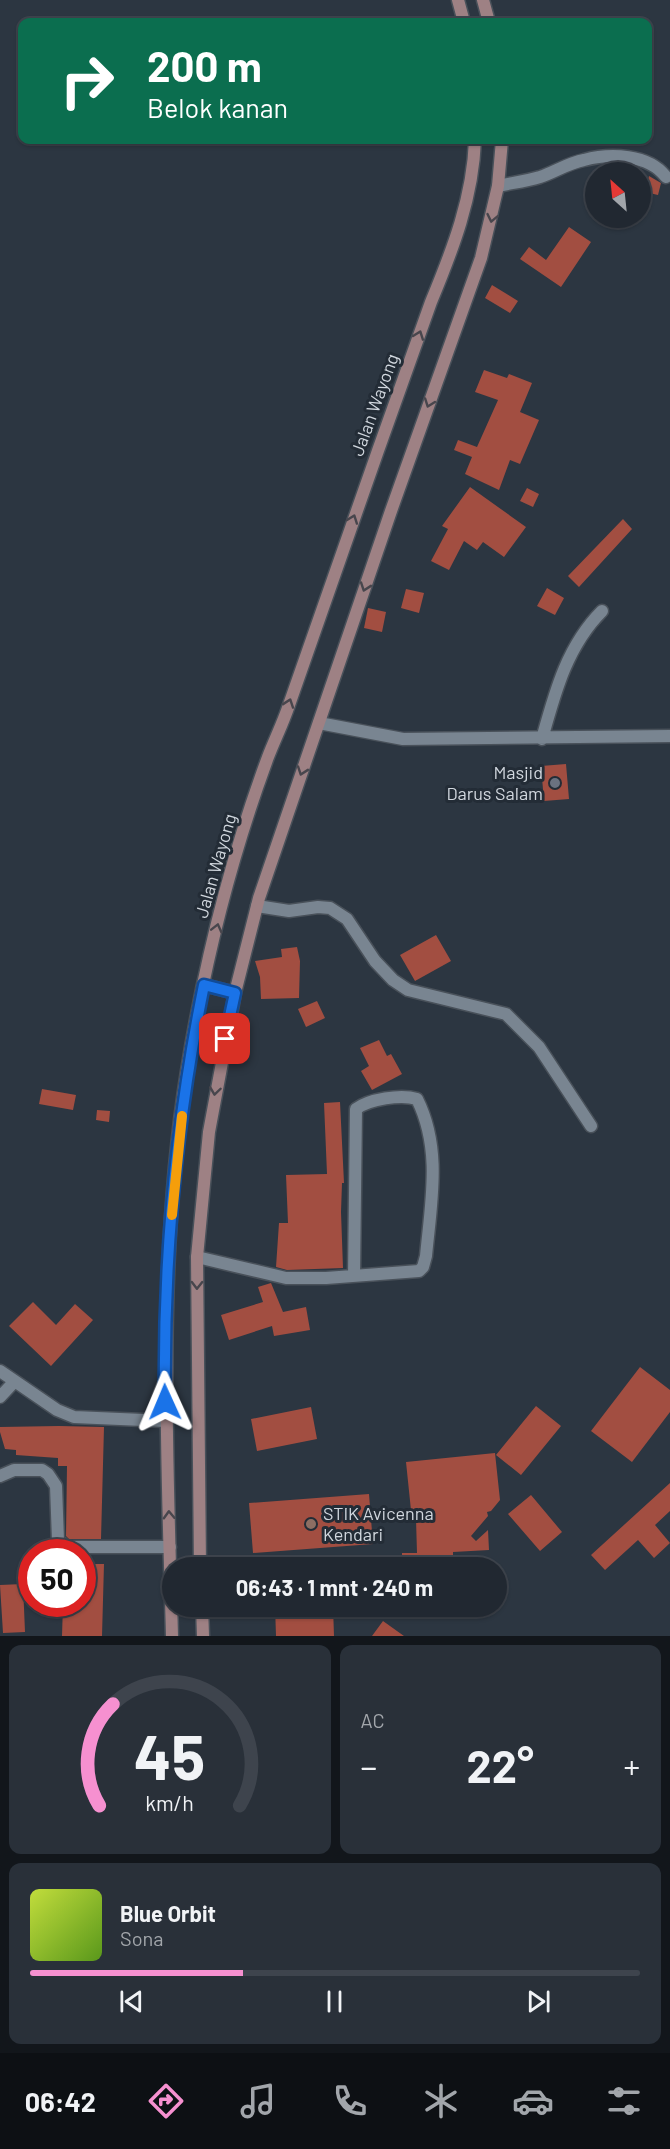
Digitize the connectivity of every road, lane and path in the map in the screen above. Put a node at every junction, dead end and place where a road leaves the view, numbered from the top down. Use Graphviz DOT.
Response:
graph roads {
  1 [pos="458,0"];
  2 [pos="483,0"];
  3 [pos="463,18"];
  4 [pos="488,18"];
  5 [pos="475,144"];
  6 [pos="502,144"];
  7 [pos="666,177"];
  8 [pos="498,186"];
  9 [pos="602,611"];
  10 [pos="319,723"];
  11 [pos="670,736"];
  12 [pos="542,739"];
  13 [pos="257,906"];
  14 [pos="204,985"];
  15 [pos="235,993"];
  16 [pos="591,1126"];
  17 [pos="197,1257"];
  18 [pos="354,1275"];
  19 [pos="0,1371"];
  20 [pos="14,1382"];
  21 [pos="0,1397"];
  22 [pos="166,1421"];
  23 [pos="0,1476"];
  24 [pos="170,1547"];
  25 [pos="200,1557"];
  26 [pos="202,1617"];
  27 [pos="172,1636"];
  28 [pos="203,1636"];
  1 -- 3 [label="main road"];
  2 -- 4 [label="main road"];
  14 -- 5 [label="main road, Jalan Wayong, one-way"];
  6 -- 8 [label="main road"];
  7 -- 8 [label="street"];
  8 -- 10 [label="main road, one-way"];
  9 -- 12 [label="street"];
  10 -- 12 [label="street"];
  10 -- 13 [label="main road, one-way"];
  11 -- 12 [label="street"];
  13 -- 15 [label="main road"];
  13 -- 16 [label="street"];
  14 -- 15 [label="main road"];
  14 -- 22 [label="main road, Jalan Wayong"];
  15 -- 17 [label="main road, one-way"];
  17 -- 18 [label="street"];
  17 -- 25 [label="main road, one-way"];
  18 -- 18 [label="street"];
  19 -- 20 [label="street"];
  20 -- 21 [label="street"];
  20 -- 22 [label="street"];
  24 -- 22 [label="main road, Jalan Wayong, one-way"];
  23 -- 24 [label="street"];
  24 -- 27 [label="main road, Jalan Wayong"];
  26 -- 28 [label="main road"];
}
